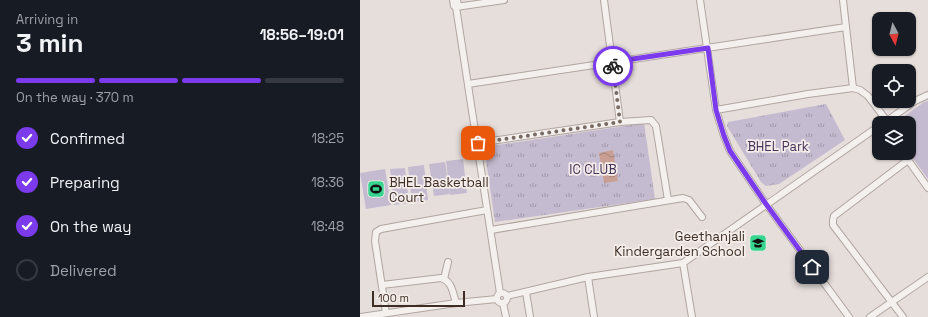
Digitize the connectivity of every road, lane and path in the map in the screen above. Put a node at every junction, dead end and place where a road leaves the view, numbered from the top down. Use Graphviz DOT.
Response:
graph roads {
  1 [pos="453,0"];
  2 [pos="457,0"];
  3 [pos="504,0"];
  4 [pos="604,0"];
  5 [pos="700,0"];
  6 [pos="843,0"];
  7 [pos="456,8"];
  8 [pos="846,27"];
  9 [pos="708,48"];
  10 [pos="612,62"];
  11 [pos="468,84"];
  12 [pos="853,88"];
  13 [pos="928,95"];
  14 [pos="716,110"];
  15 [pos="882,116"];
  16 [pos="894,116"];
  17 [pos="620,122"];
  18 [pos="872,131"];
  19 [pos="478,143"];
  20 [pos="908,160"];
  21 [pos="928,188"];
  22 [pos="668,200"];
  23 [pos="766,204"];
  24 [pos="487,210"];
  25 [pos="702,217"];
  26 [pos="491,230"];
  27 [pos="448,262"];
  28 [pos="683,263"];
  29 [pos="588,277"];
  30 [pos="928,277"];
  31 [pos="444,279"];
  32 [pos="382,285"];
  33 [pos="526,292"];
  34 [pos="499,296"];
  35 [pos="507,296"];
  36 [pos="892,302"];
  37 [pos="456,303"];
  38 [pos="503,303"];
  39 [pos="386,313"];
  40 [pos="361,317"];
  41 [pos="506,317"];
  42 [pos="530,317"];
  43 [pos="594,317"];
  44 [pos="692,317"];
  45 [pos="849,317"];
  46 [pos="870,317"];
  47 [pos="903,317"];
  1 -- 7 [label="street"];
  2 -- 7 [label="street"];
  3 -- 7 [label="street"];
  4 -- 10 [label="street"];
  5 -- 9 [label="street"];
  6 -- 8 [label="street"];
  7 -- 11 [label="street"];
  8 -- 9 [label="street"];
  8 -- 12 [label="street"];
  9 -- 10 [label="street"];
  9 -- 14 [label="street"];
  10 -- 11 [label="street"];
  10 -- 17 [label="street"];
  11 -- 19 [label="street"];
  12 -- 14 [label="street"];
  12 -- 15 [label="street"];
  13 -- 16 [label="street"];
  14 -- 23 [label="street"];
  17 -- 19 [label="street"];
  17 -- 22 [label="street"];
  18 -- 23 [label="street"];
  19 -- 24 [label="street"];
  20 -- 21 [label="street"];
  20 -- 36 [label="street"];
  22 -- 25 [label="street"];
  22 -- 26 [label="street"];
  23 -- 28 [label="street"];
  23 -- 45 [label="street"];
  24 -- 26 [label="street"];
  24 -- 32 [label="street"];
  26 -- 34 [label="street"];
  27 -- 31 [label="street"];
  28 -- 29 [label="street"];
  28 -- 44 [label="street"];
  29 -- 33 [label="street"];
  29 -- 43 [label="street"];
  30 -- 36 [label="street"];
  31 -- 32 [label="street"];
  31 -- 37 [label="street"];
  32 -- 39 [label="street"];
  33 -- 35 [label="street"];
  33 -- 42 [label="street"];
  34 -- 35 [label="street"];
  34 -- 37 [label="street"];
  34 -- 38 [label="street"];
  35 -- 38 [label="street"];
  36 -- 46 [label="street"];
  36 -- 47 [label="street"];
  37 -- 39 [label="street"];
  38 -- 41 [label="street"];
  39 -- 40 [label="street"];
}
